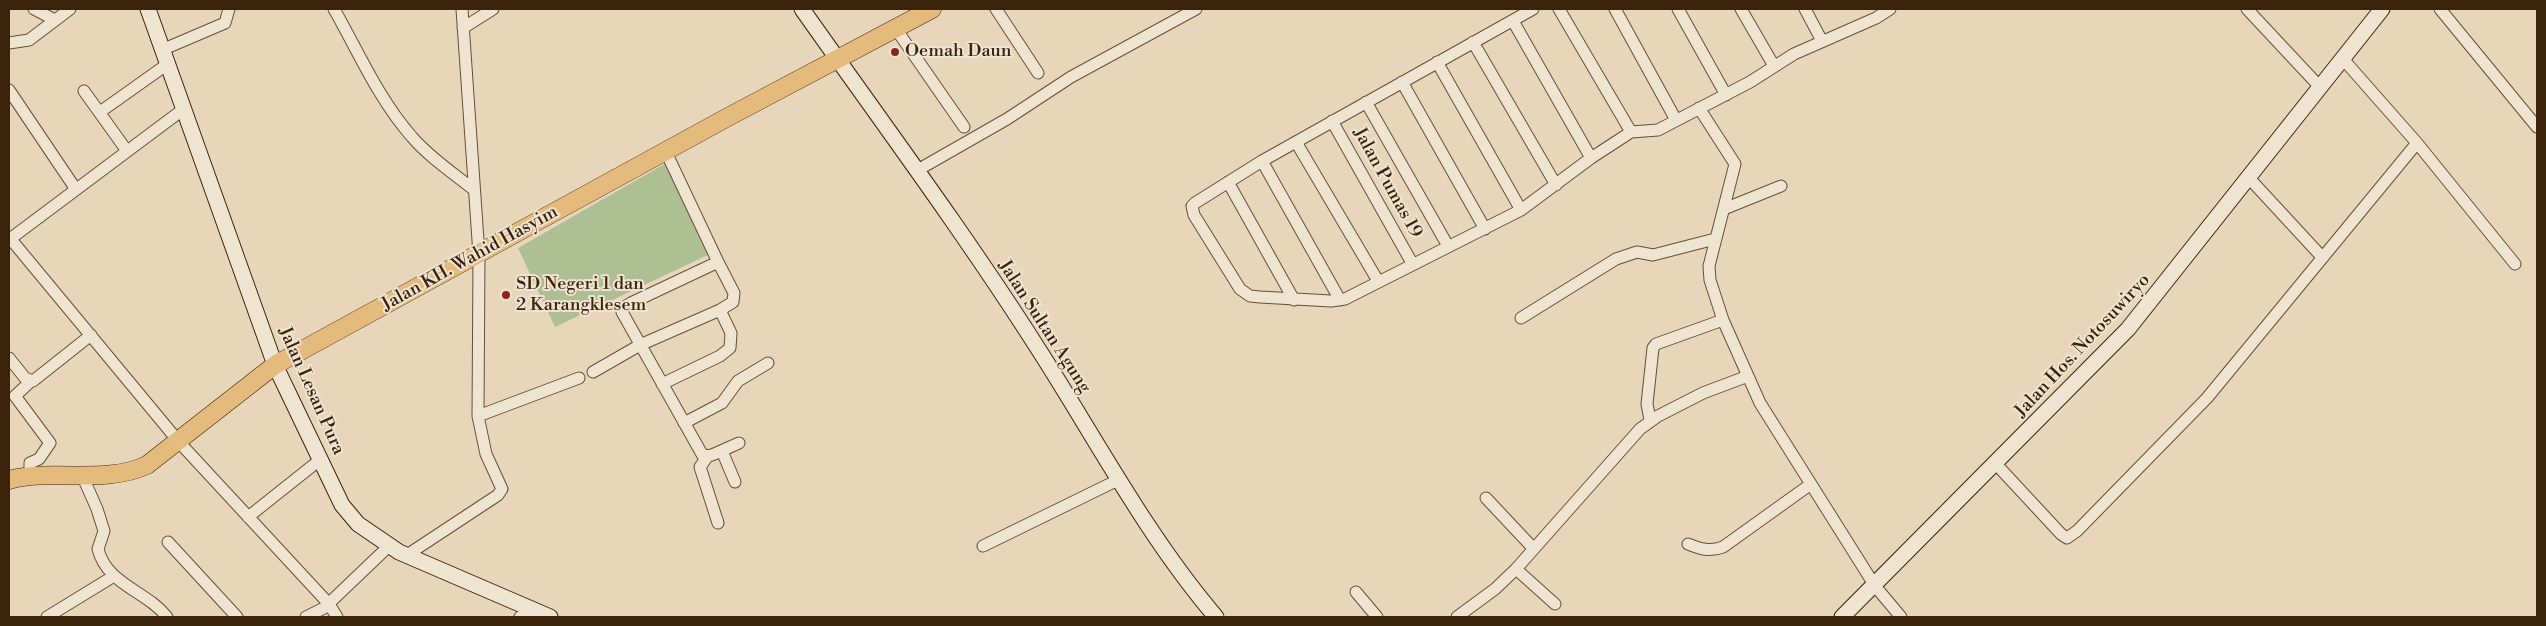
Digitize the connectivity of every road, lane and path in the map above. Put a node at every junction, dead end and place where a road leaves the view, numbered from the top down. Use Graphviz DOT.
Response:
graph roads {
  1 [pos="70,9"];
  2 [pos="148,9"];
  3 [pos="229,9"];
  4 [pos="334,9"];
  5 [pos="462,9"];
  6 [pos="493,9"];
  7 [pos="802,9"];
  8 [pos="932,9"];
  9 [pos="996,9"];
  10 [pos="1196,9"];
  11 [pos="1533,9"];
  12 [pos="1559,9"];
  13 [pos="1615,9"];
  14 [pos="1678,9"];
  15 [pos="1741,9"];
  16 [pos="1804,9"];
  17 [pos="1890,9"];
  18 [pos="2247,9"];
  19 [pos="2382,9"];
  20 [pos="2440,9"];
  21 [pos="38,11"];
  22 [pos="1874,14"];
  23 [pos="53,19"];
  24 [pos="1513,20"];
  25 [pos="463,28"];
  26 [pos="896,29"];
  27 [pos="1822,40"];
  28 [pos="1473,42"];
  29 [pos="9,43"];
  30 [pos="166,56"];
  31 [pos="837,59"];
  32 [pos="2343,59"];
  33 [pos="1437,62"];
  34 [pos="1774,66"];
  35 [pos="1038,72"];
  36 [pos="1402,82"];
  37 [pos="2319,86"];
  38 [pos="9,90"];
  39 [pos="84,91"];
  40 [pos="1726,94"];
  41 [pos="1366,102"];
  42 [pos="13,104"];
  43 [pos="185,108"];
  44 [pos="1699,108"];
  45 [pos="100,112"];
  46 [pos="1676,120"];
  47 [pos="1332,121"];
  48 [pos="964,127"];
  49 [pos="2537,127"];
  50 [pos="1631,132"];
  51 [pos="1296,142"];
  52 [pos="2417,143"];
  53 [pos="127,151"];
  54 [pos="666,152"];
  55 [pos="1591,158"];
  56 [pos="1262,161"];
  57 [pos="916,171"];
  58 [pos="2249,178"];
  59 [pos="1228,182"];
  60 [pos="1556,185"];
  61 [pos="1782,186"];
  62 [pos="75,188"];
  63 [pos="473,189"];
  64 [pos="1724,209"];
  65 [pos="1521,210"];
  66 [pos="1485,229"];
  67 [pos="9,238"];
  68 [pos="1714,239"];
  69 [pos="1448,246"];
  70 [pos="479,255"];
  71 [pos="2322,257"];
  72 [pos="718,262"];
  73 [pos="1412,263"];
  74 [pos="2514,264"];
  75 [pos="1378,281"];
  76 [pos="1294,300"];
  77 [pos="1340,300"];
  78 [pos="720,310"];
  79 [pos="1521,318"];
  80 [pos="1723,320"];
  81 [pos="91,335"];
  82 [pos="640,345"];
  83 [pos="9,358"];
  84 [pos="768,363"];
  85 [pos="275,365"];
  86 [pos="594,372"];
  87 [pos="1748,376"];
  88 [pos="579,378"];
  89 [pos="30,382"];
  90 [pos="662,384"];
  91 [pos="478,416"];
  92 [pos="1650,420"];
  93 [pos="684,423"];
  94 [pos="179,442"];
  95 [pos="739,443"];
  96 [pos="722,451"];
  97 [pos="707,457"];
  98 [pos="321,459"];
  99 [pos="1996,464"];
  100 [pos="82,475"];
  101 [pos="30,476"];
  102 [pos="1120,479"];
  103 [pos="9,480"];
  104 [pos="734,482"];
  105 [pos="1811,484"];
  106 [pos="1486,498"];
  107 [pos="248,517"];
  108 [pos="718,523"];
  109 [pos="168,542"];
  110 [pos="1688,544"];
  111 [pos="389,546"];
  112 [pos="983,546"];
  113 [pos="1533,548"];
  114 [pos="407,555"];
  115 [pos="1516,569"];
  116 [pos="114,576"];
  117 [pos="1875,586"];
  118 [pos="1356,592"];
  119 [pos="329,604"];
  120 [pos="1555,604"];
  121 [pos="526,614"];
  122 [pos="47,617"];
  123 [pos="167,617"];
  124 [pos="237,617"];
  125 [pos="306,617"];
  126 [pos="336,617"];
  127 [pos="550,617"];
  128 [pos="1216,617"];
  129 [pos="1377,617"];
  130 [pos="1456,617"];
  131 [pos="1842,617"];
  132 [pos="1900,617"];
  1 -- 23 [label="street"];
  2 -- 30 [label="street, Jalan Lesan Pura"];
  3 -- 30 [label="street"];
  4 -- 63 [label="street"];
  5 -- 25 [label="street"];
  6 -- 25 [label="street"];
  7 -- 31 [label="street, Jalan Sultan Agung"];
  8 -- 26 [label="main road, Jalan KH. Wahid Hasyim"];
  9 -- 35 [label="street"];
  10 -- 57 [label="street"];
  11 -- 24 [label="street"];
  12 -- 50 [label="street"];
  13 -- 46 [label="street"];
  14 -- 40 [label="street"];
  15 -- 34 [label="street"];
  16 -- 27 [label="street"];
  17 -- 22 [label="street"];
  18 -- 37 [label="street"];
  19 -- 32 [label="street, Jalan Hos. Notosuwiryo"];
  20 -- 49 [label="street"];
  21 -- 23 [label="street"];
  22 -- 27 [label="street"];
  23 -- 29 [label="street"];
  24 -- 28 [label="street"];
  24 -- 55 [label="street"];
  25 -- 63 [label="street"];
  26 -- 31 [label="main road, Jalan KH. Wahid Hasyim"];
  26 -- 48 [label="street"];
  27 -- 34 [label="street"];
  28 -- 33 [label="street"];
  28 -- 60 [label="street"];
  30 -- 43 [label="street, Jalan Lesan Pura"];
  30 -- 45 [label="street"];
  31 -- 54 [label="main road, Jalan KH. Wahid Hasyim"];
  31 -- 57 [label="street, Jalan Sultan Agung"];
  32 -- 37 [label="street, Jalan Hos. Notosuwiryo"];
  32 -- 52 [label="street"];
  33 -- 36 [label="street"];
  33 -- 65 [label="street"];
  34 -- 40 [label="street"];
  36 -- 41 [label="street"];
  36 -- 66 [label="street"];
  37 -- 58 [label="street, Jalan Hos. Notosuwiryo"];
  38 -- 42 [label="street"];
  39 -- 45 [label="street"];
  40 -- 44 [label="street"];
  41 -- 47 [label="street"];
  41 -- 69 [label="street"];
  42 -- 62 [label="street"];
  43 -- 53 [label="street"];
  43 -- 85 [label="street, Jalan Lesan Pura"];
  44 -- 46 [label="street"];
  44 -- 64 [label="street"];
  45 -- 53 [label="street"];
  46 -- 50 [label="street"];
  47 -- 51 [label="street"];
  47 -- 73 [label="street, Jalan Pumas 19"];
  50 -- 55 [label="street"];
  51 -- 56 [label="street"];
  51 -- 75 [label="street"];
  52 -- 71 [label="street"];
  52 -- 74 [label="street"];
  53 -- 62 [label="street"];
  54 -- 70 [label="main road, Jalan KH. Wahid Hasyim"];
  54 -- 72 [label="street"];
  55 -- 60 [label="street"];
  56 -- 59 [label="street"];
  56 -- 77 [label="street"];
  57 -- 102 [label="street, Jalan Sultan Agung"];
  58 -- 71 [label="street"];
  58 -- 99 [label="street, Jalan Hos. Notosuwiryo"];
  59 -- 76 [label="street"];
  59 -- 76 [label="street"];
  60 -- 65 [label="street"];
  61 -- 64 [label="street"];
  62 -- 67 [label="street"];
  63 -- 70 [label="street"];
  64 -- 68 [label="street"];
  65 -- 66 [label="street"];
  66 -- 69 [label="street"];
  67 -- 81 [label="street"];
  68 -- 79 [label="street"];
  68 -- 80 [label="street"];
  69 -- 73 [label="street"];
  70 -- 85 [label="main road, Jalan KH. Wahid Hasyim"];
  70 -- 91 [label="street"];
  71 -- 99 [label="street"];
  72 -- 78 [label="street"];
  72 -- 82 [label="street"];
  73 -- 75 [label="street"];
  75 -- 77 [label="street"];
  76 -- 77 [label="street"];
  78 -- 82 [label="street"];
  78 -- 90 [label="street"];
  80 -- 87 [label="street"];
  80 -- 92 [label="street"];
  81 -- 89 [label="street"];
  81 -- 94 [label="street"];
  82 -- 86 [label="street"];
  82 -- 90 [label="street"];
  83 -- 89 [label="street"];
  84 -- 93 [label="street"];
  85 -- 94 [label="main road, Jalan KH. Wahid Hasyim"];
  85 -- 98 [label="street, Jalan Lesan Pura"];
  87 -- 92 [label="street"];
  87 -- 105 [label="street"];
  88 -- 91 [label="street"];
  89 -- 101 [label="street"];
  90 -- 93 [label="street"];
  91 -- 114 [label="street"];
  92 -- 113 [label="street"];
  93 -- 97 [label="street"];
  94 -- 100 [label="main road, Jalan KH. Wahid Hasyim"];
  94 -- 107 [label="street"];
  95 -- 96 [label="street"];
  96 -- 97 [label="street"];
  96 -- 104 [label="street"];
  97 -- 108 [label="street"];
  98 -- 107 [label="street"];
  98 -- 111 [label="street, Jalan Lesan Pura"];
  99 -- 117 [label="street, Jalan Hos. Notosuwiryo"];
  100 -- 101 [label="main road, Jalan KH. Wahid Hasyim"];
  100 -- 116 [label="street"];
  101 -- 103 [label="main road, Jalan KH. Wahid Hasyim"];
  102 -- 112 [label="street"];
  102 -- 128 [label="street, Jalan Sultan Agung"];
  105 -- 110 [label="street"];
  105 -- 117 [label="street"];
  106 -- 113 [label="street"];
  107 -- 119 [label="street"];
  109 -- 124 [label="street"];
  111 -- 114 [label="street, Jalan Lesan Pura"];
  111 -- 119 [label="street"];
  113 -- 115 [label="street"];
  114 -- 121 [label="street, Jalan Lesan Pura"];
  115 -- 120 [label="street"];
  115 -- 130 [label="street"];
  116 -- 122 [label="street"];
  116 -- 123 [label="street"];
  117 -- 131 [label="street, Jalan Hos. Notosuwiryo"];
  117 -- 132 [label="street"];
  118 -- 129 [label="street"];
  119 -- 125 [label="street"];
  119 -- 126 [label="street"];
  121 -- 127 [label="street, Jalan Lesan Pura"];
}
